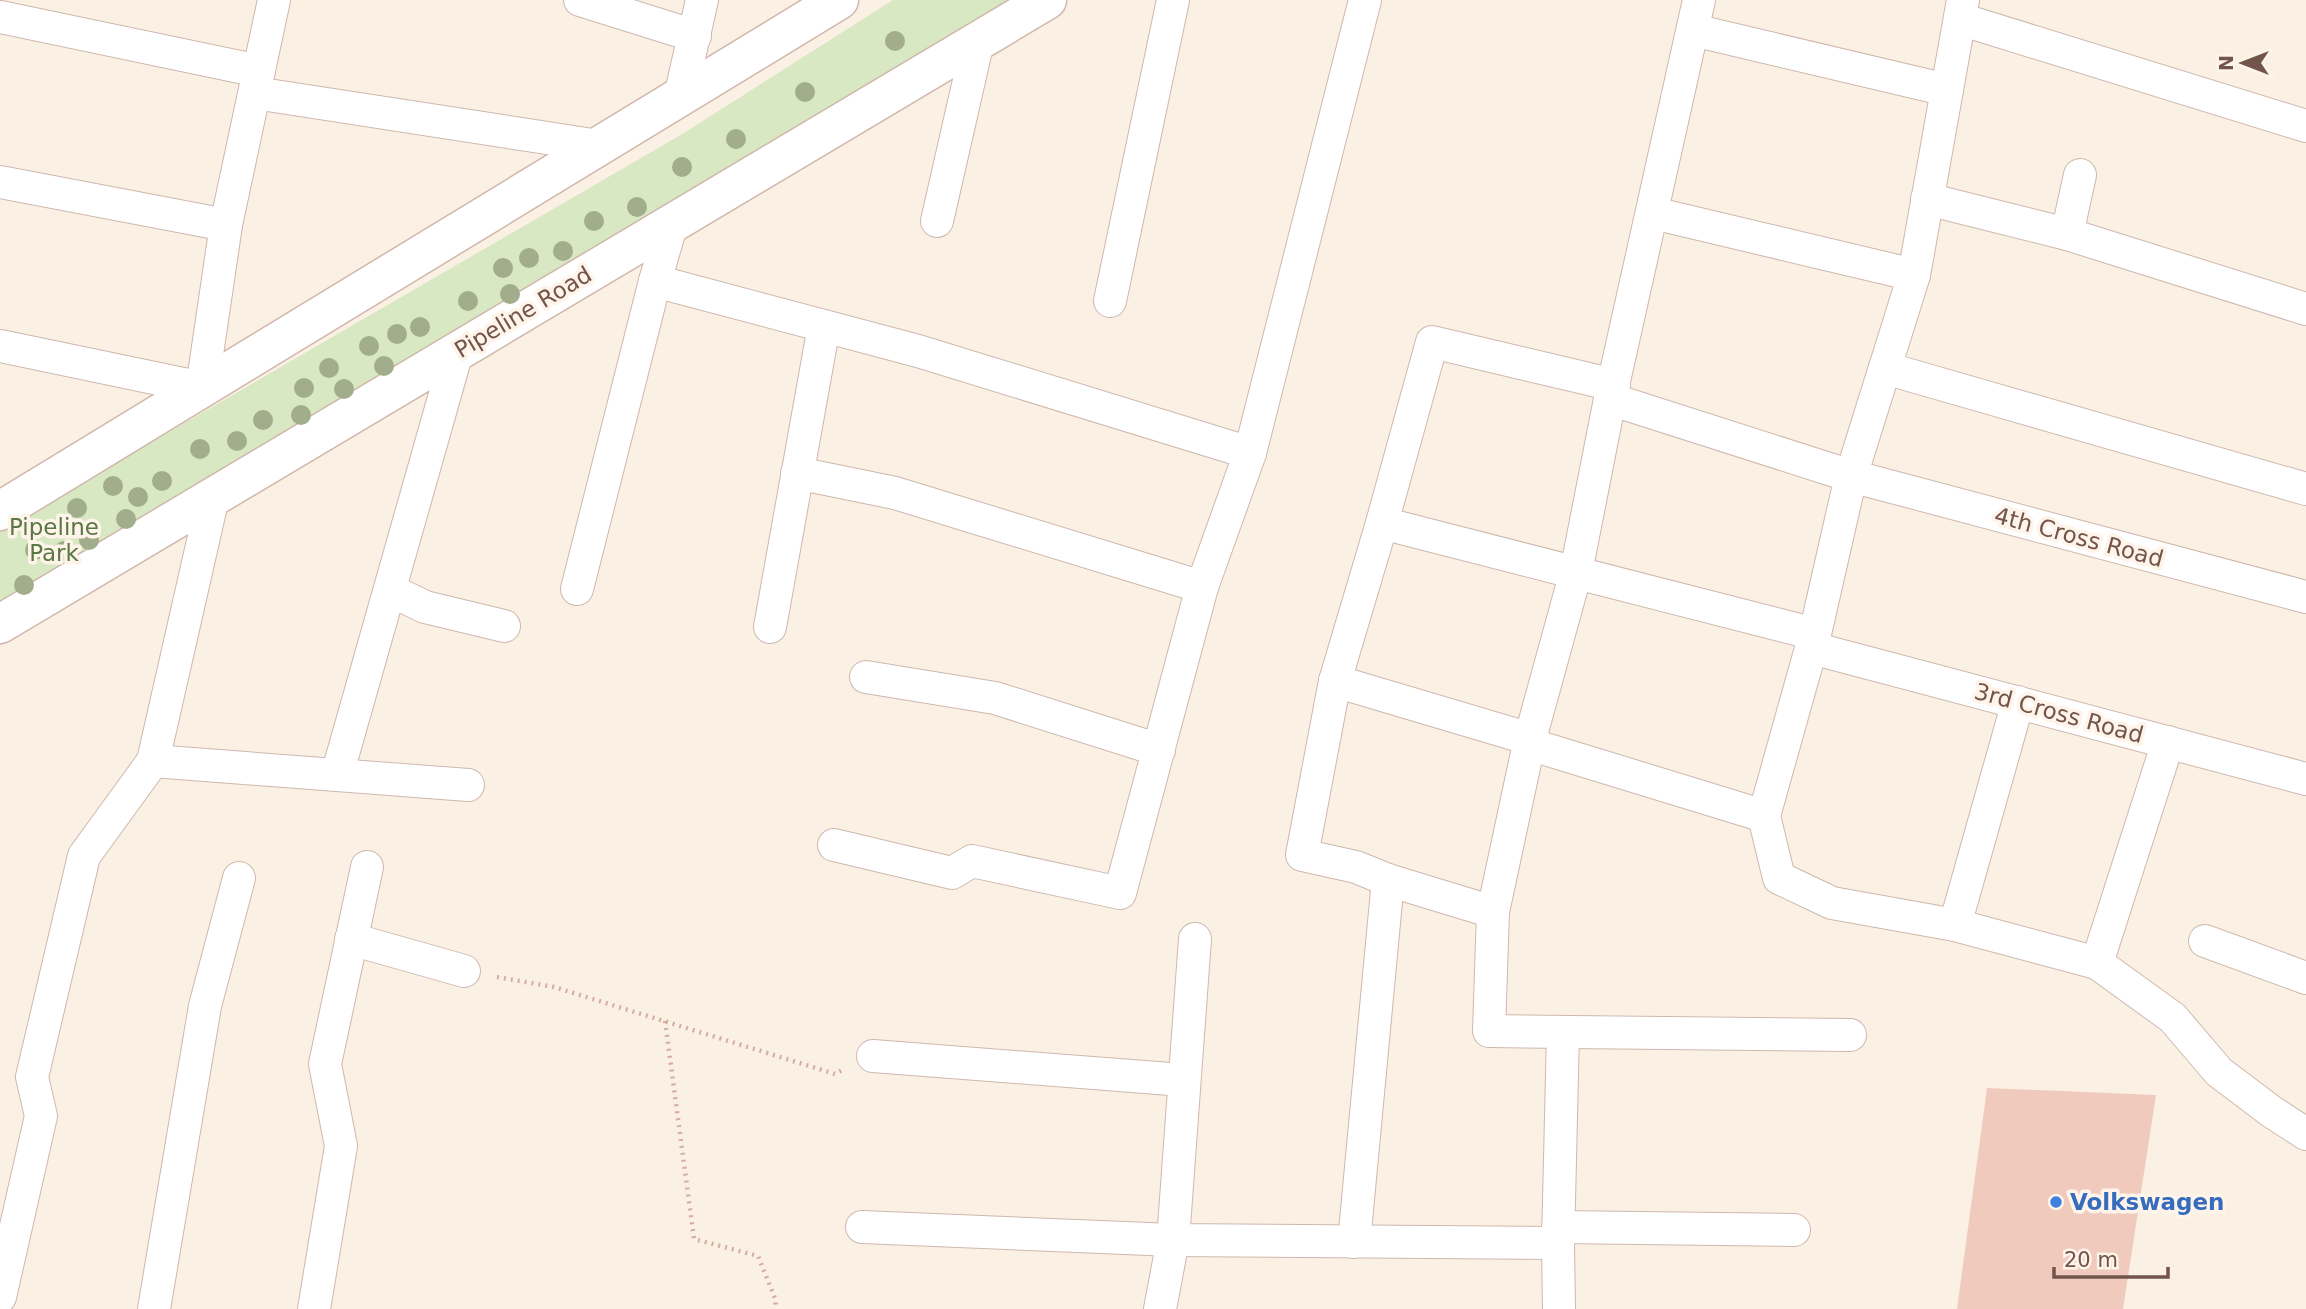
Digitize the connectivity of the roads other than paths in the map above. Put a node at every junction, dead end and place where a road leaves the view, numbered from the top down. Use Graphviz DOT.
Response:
graph roads {
  1 [pos="274,0"];
  2 [pos="580,0"];
  3 [pos="702,0"];
  4 [pos="839,0"];
  5 [pos="860,0"];
  6 [pos="1012,0"];
  7 [pos="1047,0"];
  8 [pos="1173,0"];
  9 [pos="1365,0"];
  10 [pos="1961,9"];
  11 [pos="1696,15"];
  12 [pos="0,17"];
  13 [pos="695,36"];
  14 [pos="978,41"];
  15 [pos="257,82"];
  16 [pos="1947,90"];
  17 [pos="680,97"];
  18 [pos="2306,126"];
  19 [pos="599,146"];
  20 [pos="2080,175"];
  21 [pos="0,181"];
  22 [pos="1927,199"];
  23 [pos="1653,213"];
  24 [pos="937,221"];
  25 [pos="672,223"];
  26 [pos="226,225"];
  27 [pos="2067,234"];
  28 [pos="1914,275"];
  29 [pos="655,281"];
  30 [pos="1110,301"];
  31 [pos="2306,309"];
  32 [pos="824,326"];
  33 [pos="0,346"];
  34 [pos="457,352"];
  35 [pos="1885,368"];
  36 [pos="202,388"];
  37 [pos="1612,392"];
  38 [pos="1250,453"];
  39 [pos="797,473"];
  40 [pos="1852,476"];
  41 [pos="2306,489"];
  42 [pos="214,497"];
  43 [pos="0,511"];
  44 [pos="0,518"];
  45 [pos="1382,523"];
  46 [pos="1576,572"];
  47 [pos="1202,587"];
  48 [pos="577,589"];
  49 [pos="390,590"];
  50 [pos="2306,597"];
  51 [pos="0,609"];
  52 [pos="0,624"];
  53 [pos="505,626"];
  54 [pos="770,627"];
  55 [pos="1813,641"];
  56 [pos="866,677"];
  57 [pos="1335,681"];
  58 [pos="2018,702"];
  59 [pos="1529,741"];
  60 [pos="2168,742"];
  61 [pos="1159,750"];
  62 [pos="153,761"];
  63 [pos="337,775"];
  64 [pos="2306,779"];
  65 [pos="468,785"];
  66 [pos="1764,816"];
  67 [pos="834,845"];
  68 [pos="367,867"];
  69 [pos="239,878"];
  70 [pos="1388,880"];
  71 [pos="1493,912"];
  72 [pos="1955,925"];
  73 [pos="351,939"];
  74 [pos="1195,939"];
  75 [pos="2205,941"];
  76 [pos="2097,963"];
  77 [pos="464,971"];
  78 [pos="2306,978"];
  79 [pos="1563,1033"];
  80 [pos="1850,1035"];
  81 [pos="873,1056"];
  82 [pos="1183,1080"];
  83 [pos="2306,1135"];
  84 [pos="862,1227"];
  85 [pos="1794,1230"];
  86 [pos="1558,1235"];
  87 [pos="1172,1240"];
  88 [pos="1354,1242"];
  89 [pos="0,1297"];
  90 [pos="154,1309"];
  91 [pos="314,1309"];
  92 [pos="1160,1309"];
  93 [pos="1559,1309"];
  1 -- 15 [label="street"];
  2 -- 13 [label="street"];
  3 -- 13 [label="street"];
  4 -- 17 [label="main road"];
  5 -- 44 [label="street"];
  6 -- 51 [label="street"];
  7 -- 14 [label="main road, Pipeline Road"];
  8 -- 30 [label="street"];
  9 -- 38 [label="street"];
  10 -- 16 [label="street"];
  10 -- 18 [label="street"];
  11 -- 16 [label="street"];
  11 -- 23 [label="street"];
  12 -- 15 [label="street"];
  13 -- 17 [label="street"];
  14 -- 24 [label="street"];
  14 -- 25 [label="main road, Pipeline Road"];
  15 -- 19 [label="street"];
  15 -- 26 [label="street"];
  16 -- 22 [label="street"];
  17 -- 19 [label="main road"];
  19 -- 36 [label="main road"];
  20 -- 27 [label="street"];
  21 -- 26 [label="street"];
  22 -- 27 [label="street"];
  22 -- 28 [label="street"];
  23 -- 28 [label="street"];
  23 -- 37 [label="street"];
  25 -- 29 [label="street"];
  25 -- 34 [label="main road, Pipeline Road"];
  26 -- 36 [label="street"];
  27 -- 31 [label="street"];
  28 -- 35 [label="street"];
  29 -- 32 [label="street"];
  29 -- 48 [label="street"];
  32 -- 38 [label="street"];
  32 -- 39 [label="street"];
  33 -- 36 [label="street"];
  34 -- 42 [label="main road, Pipeline Road"];
  34 -- 49 [label="street"];
  35 -- 40 [label="street"];
  35 -- 41 [label="street"];
  36 -- 43 [label="main road"];
  37 -- 40 [label="street, 4th Cross Road"];
  37 -- 45 [label="street, 4th Cross Road"];
  37 -- 46 [label="street"];
  38 -- 47 [label="street"];
  39 -- 47 [label="street"];
  39 -- 54 [label="street"];
  40 -- 50 [label="street, 4th Cross Road"];
  40 -- 55 [label="street"];
  42 -- 52 [label="main road, Pipeline Road"];
  42 -- 62 [label="street"];
  45 -- 46 [label="street, 3rd Cross Road"];
  45 -- 57 [label="street"];
  46 -- 55 [label="street, 3rd Cross Road"];
  46 -- 59 [label="street"];
  47 -- 61 [label="street"];
  49 -- 53 [label="street"];
  49 -- 63 [label="street"];
  55 -- 58 [label="street, 3rd Cross Road"];
  55 -- 66 [label="street"];
  56 -- 61 [label="street"];
  57 -- 59 [label="street"];
  57 -- 70 [label="street"];
  58 -- 60 [label="street, 3rd Cross Road"];
  58 -- 72 [label="street"];
  59 -- 66 [label="street"];
  59 -- 71 [label="street"];
  60 -- 64 [label="street, 3rd Cross Road"];
  60 -- 76 [label="street"];
  61 -- 67 [label="street"];
  62 -- 63 [label="street"];
  62 -- 89 [label="street"];
  63 -- 65 [label="street"];
  66 -- 72 [label="street"];
  68 -- 73 [label="street"];
  69 -- 90 [label="street"];
  70 -- 71 [label="street"];
  70 -- 88 [label="street"];
  71 -- 79 [label="street"];
  72 -- 76 [label="street"];
  73 -- 77 [label="street"];
  73 -- 91 [label="street"];
  74 -- 82 [label="street"];
  75 -- 78 [label="street"];
  76 -- 83 [label="street"];
  79 -- 80 [label="street"];
  79 -- 86 [label="street"];
  81 -- 82 [label="street"];
  82 -- 87 [label="street"];
  84 -- 87 [label="street"];
  85 -- 86 [label="street"];
  86 -- 88 [label="street"];
  86 -- 93 [label="street"];
  87 -- 88 [label="street"];
  87 -- 92 [label="street"];
}
